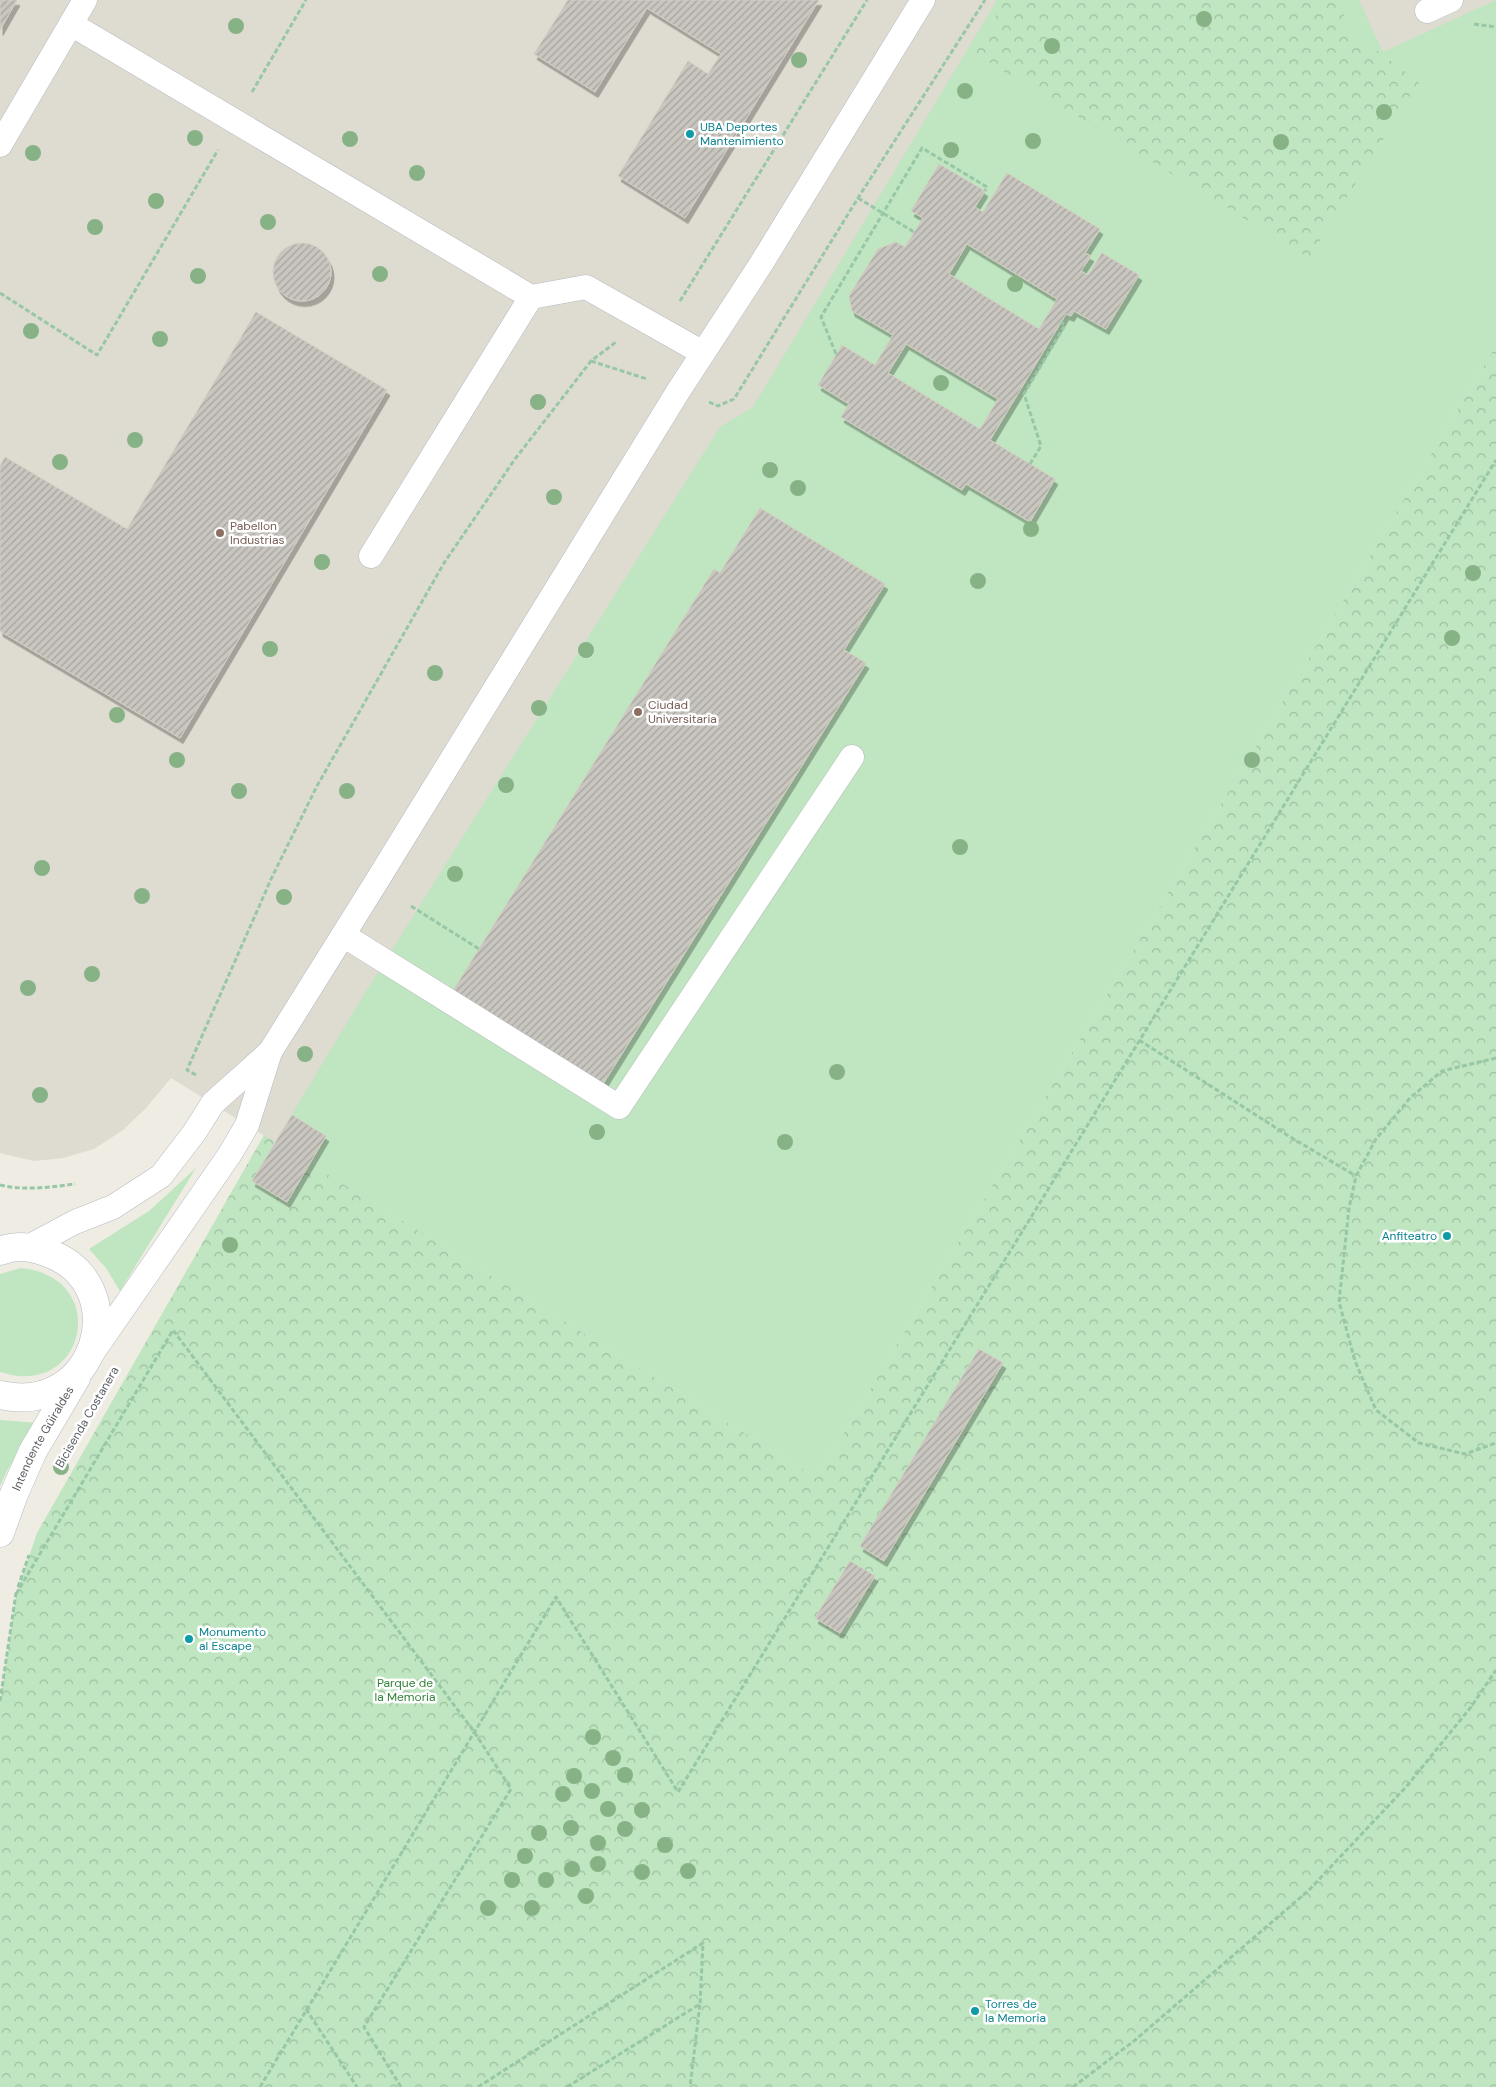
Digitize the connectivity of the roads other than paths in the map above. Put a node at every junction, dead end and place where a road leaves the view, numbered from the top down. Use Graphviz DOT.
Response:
graph roads {
  1 [pos="84,0"];
  2 [pos="923,0"];
  3 [pos="1451,0"];
  4 [pos="1427,11"];
  5 [pos="71,24"];
  6 [pos="0,145"];
  7 [pos="531,297"];
  8 [pos="703,353"];
  9 [pos="371,556"];
  10 [pos="852,757"];
  11 [pos="343,935"];
  12 [pos="270,1052"];
  13 [pos="10,1246"];
  14 [pos="85,1364"];
  15 [pos="0,1395"];
  16 [pos="0,1533"];
  1 -- 5 [label="lane"];
  2 -- 8 [label="lane"];
  3 -- 4 [label="lane"];
  5 -- 6 [label="lane"];
  5 -- 7 [label="lane"];
  7 -- 8 [label="lane"];
  7 -- 9 [label="lane"];
  8 -- 11 [label="lane"];
  10 -- 11 [label="lane"];
  11 -- 12 [label="lane"];
  12 -- 13 [label="lane"];
  12 -- 14 [label="lane"];
  13 -- 14 [label="main road, Intendente Güiraldes"];
  14 -- 15 [label="main road"];
  14 -- 16 [label="main road, Intendente Güiraldes"];
}
